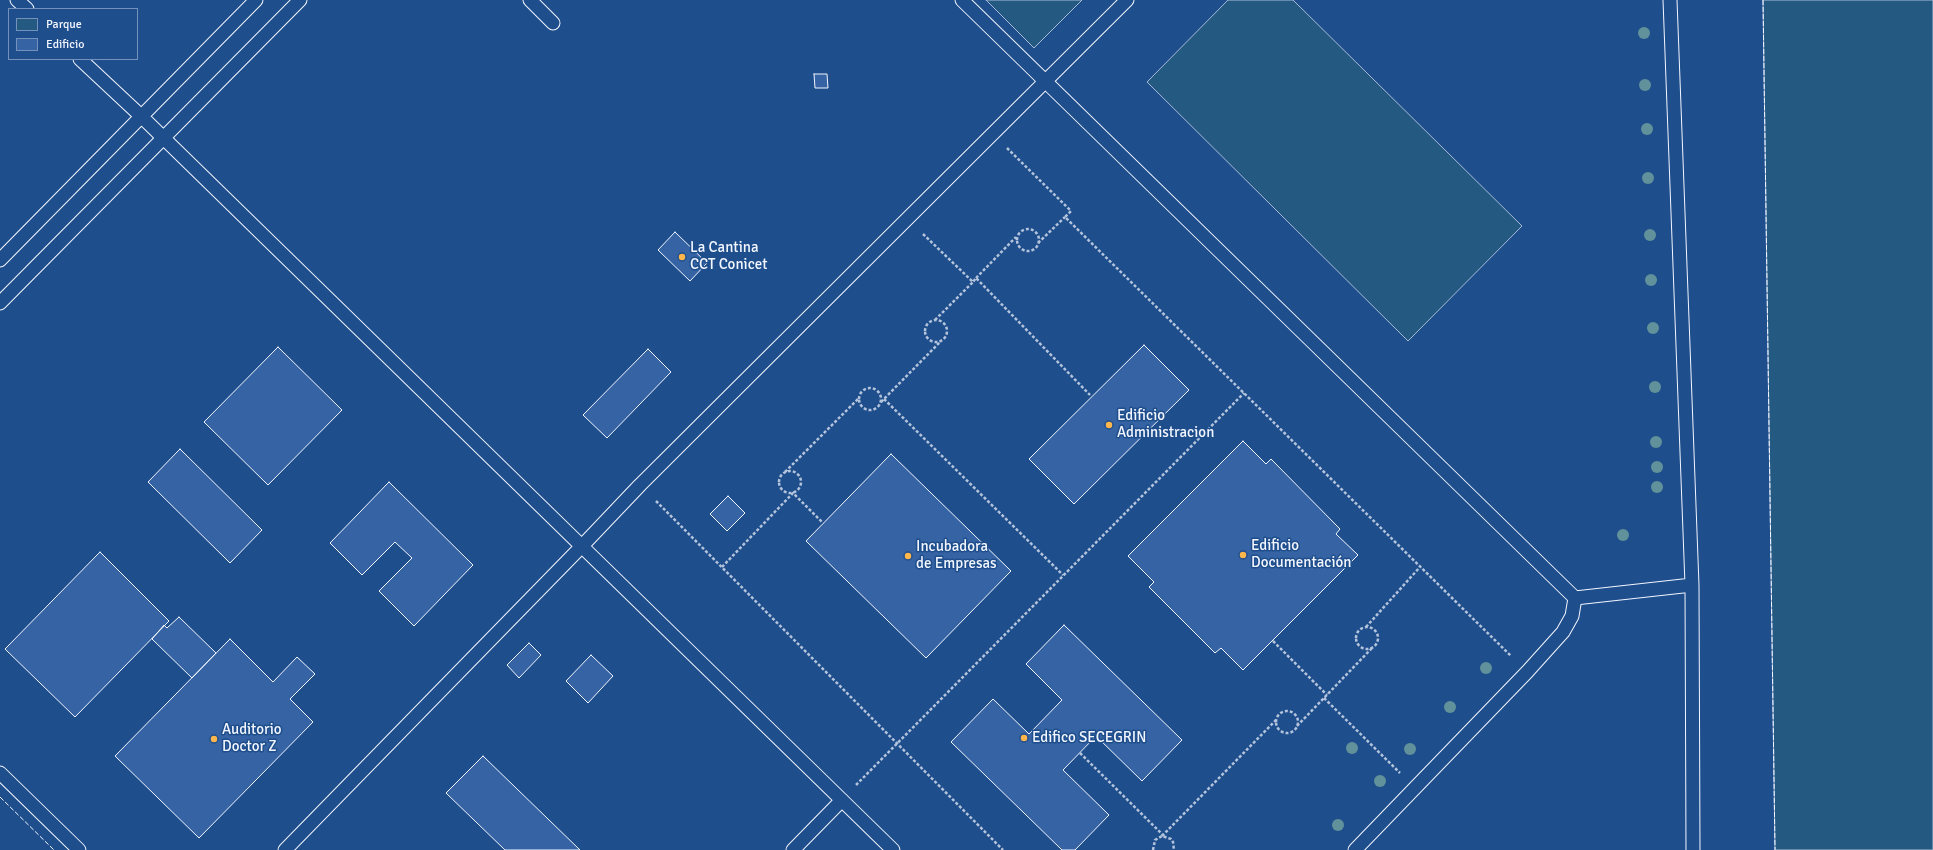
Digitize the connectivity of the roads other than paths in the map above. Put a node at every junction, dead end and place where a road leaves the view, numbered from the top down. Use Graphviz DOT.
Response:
graph roads {
  1 [pos="17,0"];
  2 [pos="256,0"];
  3 [pos="300,0"];
  4 [pos="530,0"];
  5 [pos="962,0"];
  6 [pos="1127,0"];
  7 [pos="1670,0"];
  8 [pos="26,8"];
  9 [pos="553,23"];
  10 [pos="81,60"];
  11 [pos="1045,83"];
  12 [pos="141,116"];
  13 [pos="163,138"];
  14 [pos="0,260"];
  15 [pos="0,303"];
  16 [pos="582,546"];
  17 [pos="1692,585"];
  18 [pos="1575,598"];
  19 [pos="0,773"];
  20 [pos="842,800"];
  21 [pos="78,850"];
  22 [pos="285,850"];
  23 [pos="793,850"];
  24 [pos="893,850"];
  25 [pos="1355,850"];
  26 [pos="1693,850"];
  1 -- 8 [label="lane"];
  2 -- 12 [label="lane"];
  3 -- 13 [label="lane"];
  4 -- 9 [label="lane"];
  5 -- 11 [label="lane"];
  6 -- 11 [label="lane"];
  7 -- 17 [label="lane"];
  10 -- 12 [label="lane"];
  11 -- 16 [label="lane"];
  11 -- 18 [label="lane"];
  12 -- 13 [label="lane"];
  12 -- 14 [label="lane"];
  13 -- 15 [label="lane"];
  13 -- 16 [label="lane"];
  16 -- 20 [label="lane"];
  16 -- 22 [label="lane"];
  17 -- 18 [label="lane"];
  17 -- 26 [label="lane"];
  18 -- 25 [label="lane"];
  19 -- 21 [label="lane"];
  20 -- 23 [label="lane"];
  20 -- 24 [label="lane"];
}
